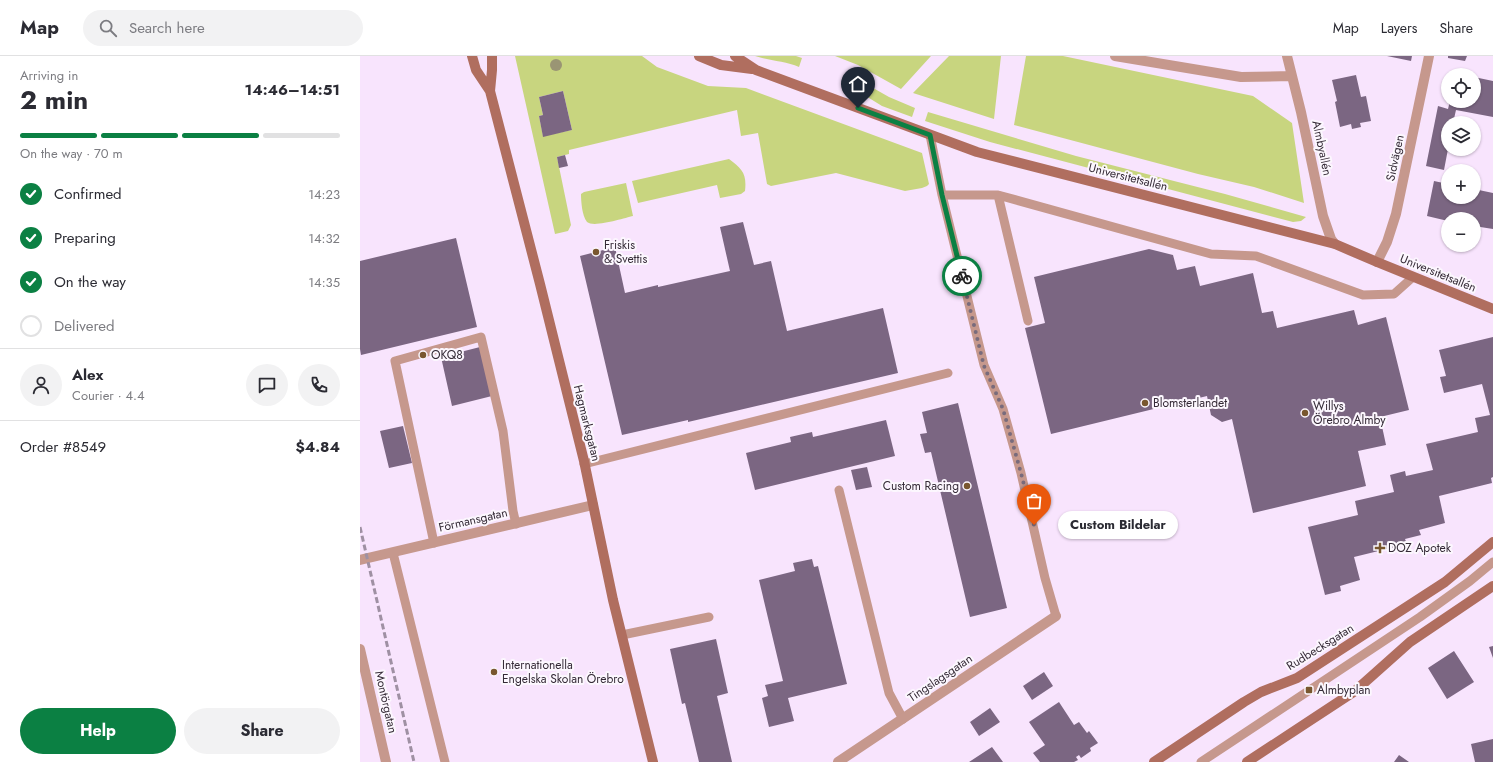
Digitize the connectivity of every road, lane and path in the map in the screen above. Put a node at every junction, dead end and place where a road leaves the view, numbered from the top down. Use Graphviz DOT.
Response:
graph roads {
  1 [pos="472,56"];
  2 [pos="492,56"];
  3 [pos="699,56"];
  4 [pos="735,56"];
  5 [pos="1115,56"];
  6 [pos="1287,56"];
  7 [pos="1429,56"];
  8 [pos="756,70"];
  9 [pos="1292,76"];
  10 [pos="490,91"];
  11 [pos="930,135"];
  12 [pos="942,195"];
  13 [pos="998,195"];
  14 [pos="1335,244"];
  15 [pos="1377,262"];
  16 [pos="1413,277"];
  17 [pos="1493,309"];
  18 [pos="1028,321"];
  19 [pos="948,373"];
  20 [pos="584,464"];
  21 [pos="838,490"];
  22 [pos="593,505"];
  23 [pos="516,524"];
  24 [pos="1493,542"];
  25 [pos="434,543"];
  26 [pos="393,553"];
  27 [pos="360,560"];
  28 [pos="1493,562"];
  29 [pos="1493,586"];
  30 [pos="1056,616"];
  31 [pos="709,617"];
  32 [pos="622,635"];
  33 [pos="360,648"];
  34 [pos="903,719"];
  35 [pos="386,762"];
  36 [pos="445,762"];
  37 [pos="653,762"];
  38 [pos="838,762"];
  39 [pos="1154,762"];
  40 [pos="1201,762"];
  41 [pos="1247,762"];
  1 -- 10 [label="street, Hagmarksgatan"];
  2 -- 10 [label="street, Hagmarksgatan"];
  3 -- 8 [label="street, Universitetsallén"];
  4 -- 8 [label="street, Universitetsallén"];
  5 -- 9 [label="street"];
  6 -- 9 [label="street, Almbyallén"];
  7 -- 15 [label="street, Sidvägen"];
  8 -- 11 [label="street, Universitetsallén"];
  9 -- 14 [label="street, Almbyallén"];
  10 -- 20 [label="street, Hagmarksgatan"];
  11 -- 12 [label="lane"];
  11 -- 14 [label="street, Universitetsallén"];
  12 -- 13 [label="lane"];
  12 -- 30 [label="lane"];
  13 -- 16 [label="lane"];
  13 -- 18 [label="lane"];
  14 -- 15 [label="street, Universitetsallén"];
  15 -- 16 [label="street, Universitetsallén"];
  16 -- 17 [label="street, Universitetsallén"];
  19 -- 20 [label="lane"];
  20 -- 22 [label="street, Hagmarksgatan"];
  21 -- 34 [label="lane"];
  22 -- 23 [label="street, Förmansgatan"];
  22 -- 32 [label="street, Hagmarksgatan"];
  23 -- 25 [label="street, Förmansgatan"];
  23 -- 25 [label="lane"];
  24 -- 39 [label="street, Rudbecksgatan"];
  25 -- 26 [label="street, Förmansgatan"];
  26 -- 27 [label="street, Förmansgatan"];
  26 -- 36 [label="lane"];
  28 -- 40 [label="lane"];
  29 -- 41 [label="street"];
  30 -- 34 [label="street, Tingslagsgatan"];
  31 -- 32 [label="lane"];
  32 -- 37 [label="street, Hagmarksgatan"];
  33 -- 35 [label="street, Montörgatan"];
  34 -- 38 [label="street, Tingslagsgatan"];
}
